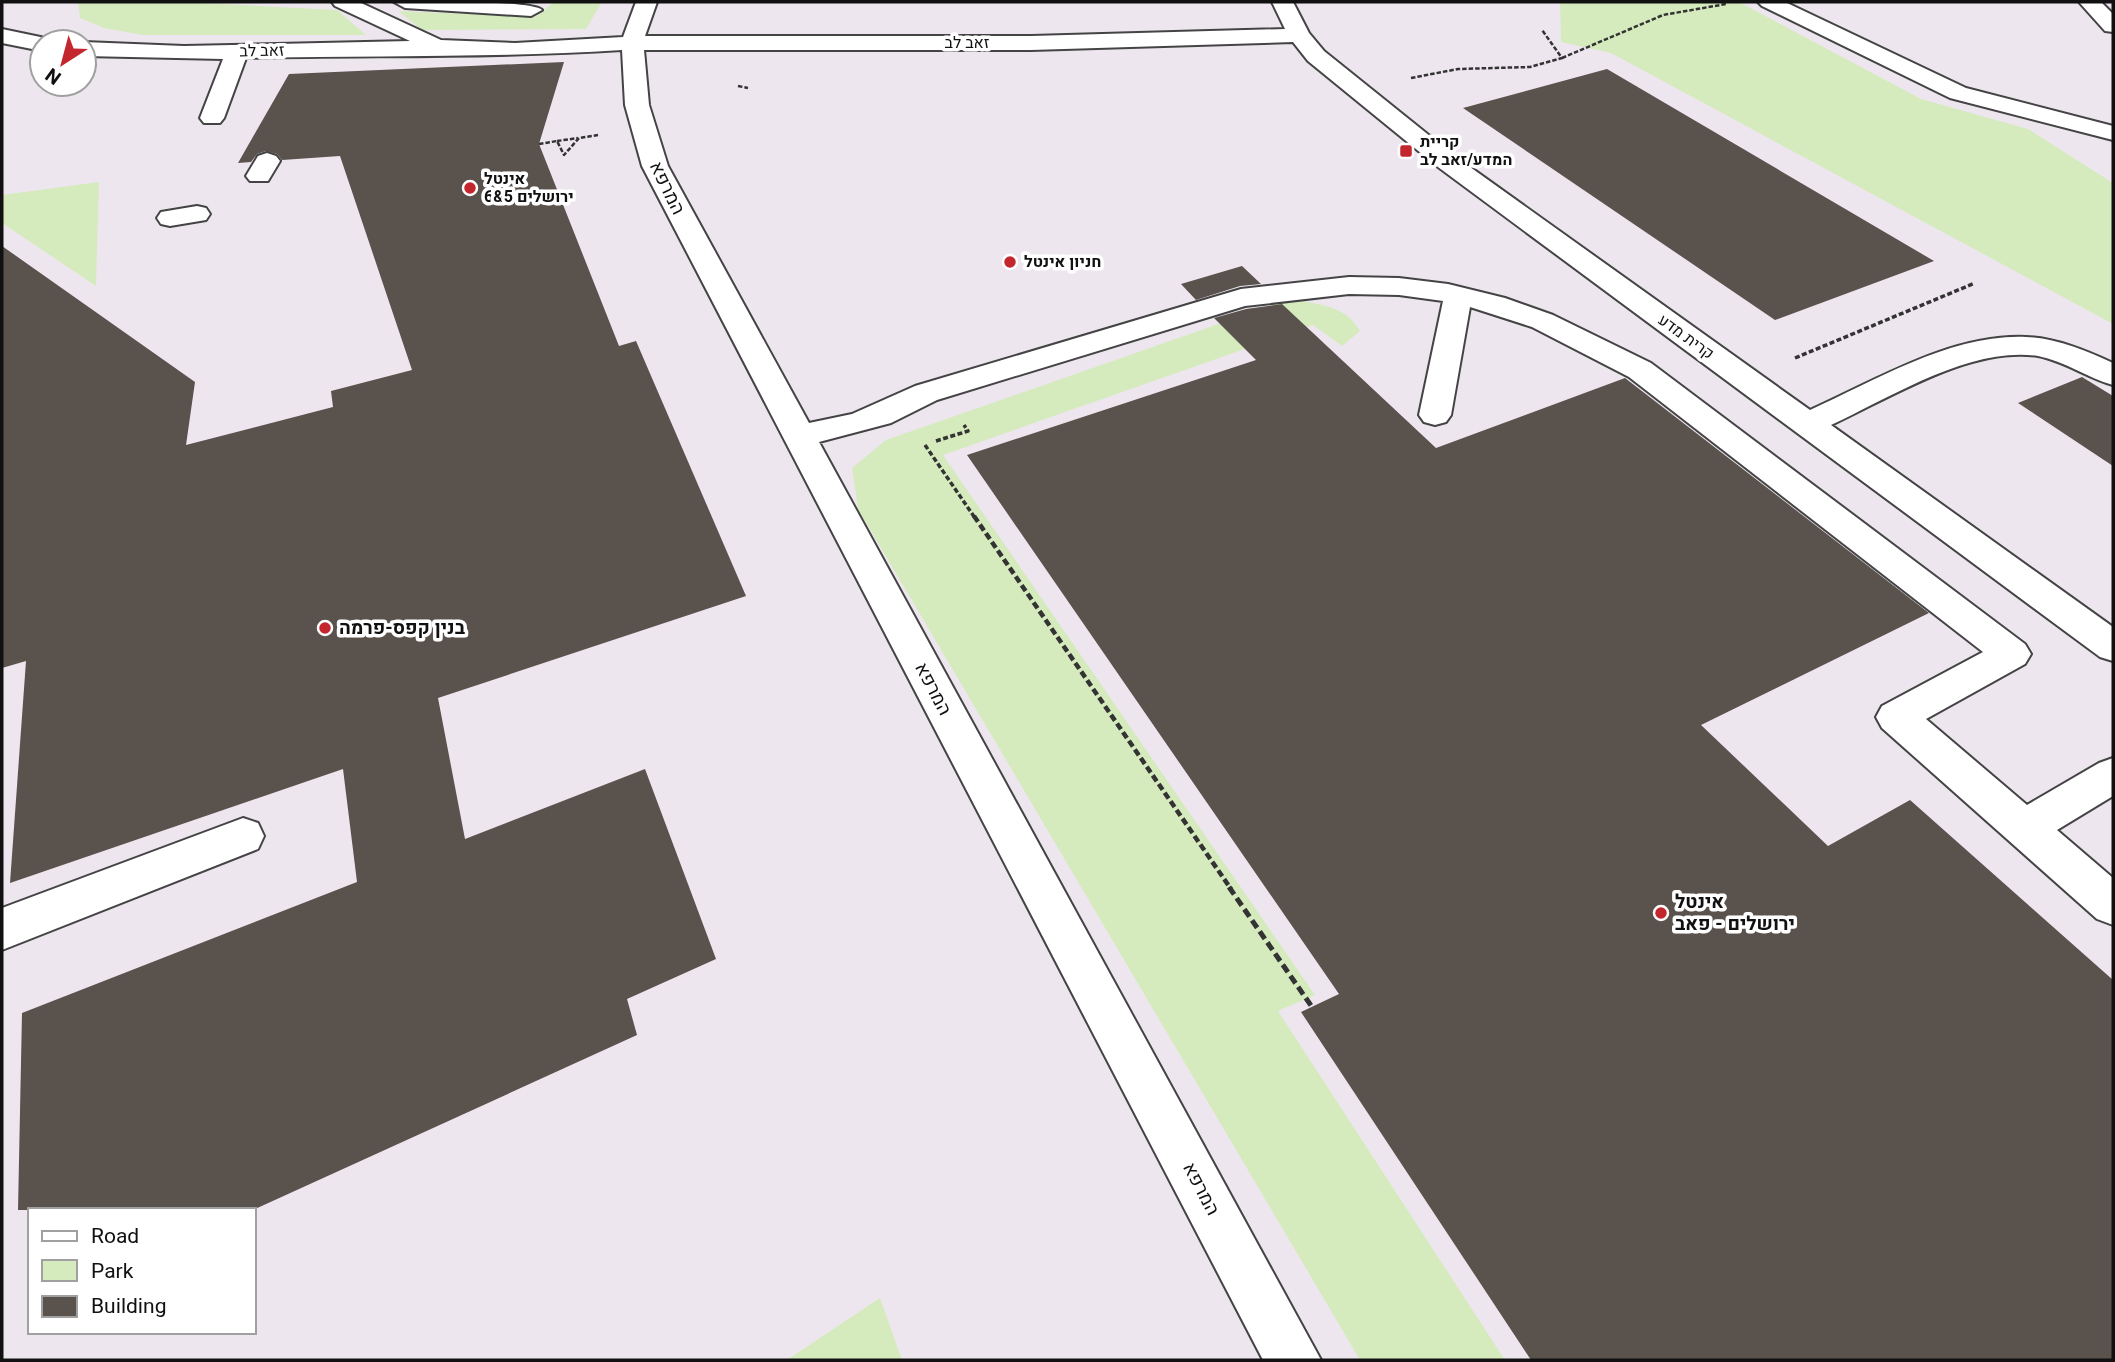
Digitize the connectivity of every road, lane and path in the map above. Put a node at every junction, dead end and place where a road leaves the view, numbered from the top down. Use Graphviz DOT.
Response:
graph roads {
  1 [pos="342,2"];
  2 [pos="405,2"];
  3 [pos="646,2"];
  4 [pos="1283,2"];
  5 [pos="1769,2"];
  6 [pos="2089,2"];
  7 [pos="1727,4"];
  8 [pos="531,10"];
  9 [pos="2113,26"];
  10 [pos="1542,30"];
  11 [pos="1299,35"];
  12 [pos="4,39"];
  13 [pos="28,42"];
  14 [pos="634,43"];
  15 [pos="440,47"];
  16 [pos="98,50"];
  17 [pos="237,51"];
  18 [pos="1562,58"];
  19 [pos="1360,93"];
  20 [pos="212,118"];
  21 [pos="641,130"];
  22 [pos="2113,133"];
  23 [pos="579,138"];
  24 [pos="557,141"];
  25 [pos="539,144"];
  26 [pos="197,214"];
  27 [pos="170,218"];
  28 [pos="1975,283"];
  29 [pos="1458,295"];
  30 [pos="1794,359"];
  31 [pos="2113,375"];
  32 [pos="1435,415"];
  33 [pos="961,420"];
  34 [pos="1807,424"];
  35 [pos="797,435"];
  36 [pos="2113,647"];
  37 [pos="2113,775"];
  38 [pos="2025,828"];
  39 [pos="243,836"];
  40 [pos="2113,905"];
  41 [pos="2,929"];
  42 [pos="1312,1007"];
  43 [pos="1293,1360"];
  1 -- 15 [label="street"];
  2 -- 8 [label="street"];
  3 -- 14 [label="street, המרפא"];
  4 -- 11 [label="street, קרית מדע"];
  5 -- 22 [label="street"];
  6 -- 9 [label="street"];
  7 -- 18 [label="path"];
  10 -- 18 [label="path"];
  11 -- 14 [label="street, זאב לב"];
  11 -- 19 [label="street, קרית מדע"];
  12 -- 13 [label="street"];
  14 -- 15 [label="street, זאב לב"];
  14 -- 21 [label="street, המרפא"];
  15 -- 17 [label="street, זאב לב"];
  16 -- 17 [label="street, זאב לב"];
  17 -- 20 [label="street"];
  18 -- 19 [label="path"];
  19 -- 34 [label="street, קרית מדע"];
  21 -- 23 [label="path"];
  21 -- 35 [label="street, המרפא"];
  23 -- 24 [label="path"];
  23 -- 24 [label="path"];
  24 -- 25 [label="path"];
  26 -- 27 [label="street"];
  28 -- 30 [label="path"];
  29 -- 32 [label="street"];
  29 -- 35 [label="street"];
  29 -- 38 [label="street"];
  31 -- 34 [label="street"];
  33 -- 42 [label="path"];
  34 -- 36 [label="street, קרית מדע"];
  35 -- 43 [label="street, המרפא"];
  37 -- 38 [label="street"];
  38 -- 40 [label="street"];
  39 -- 41 [label="street"];
}
